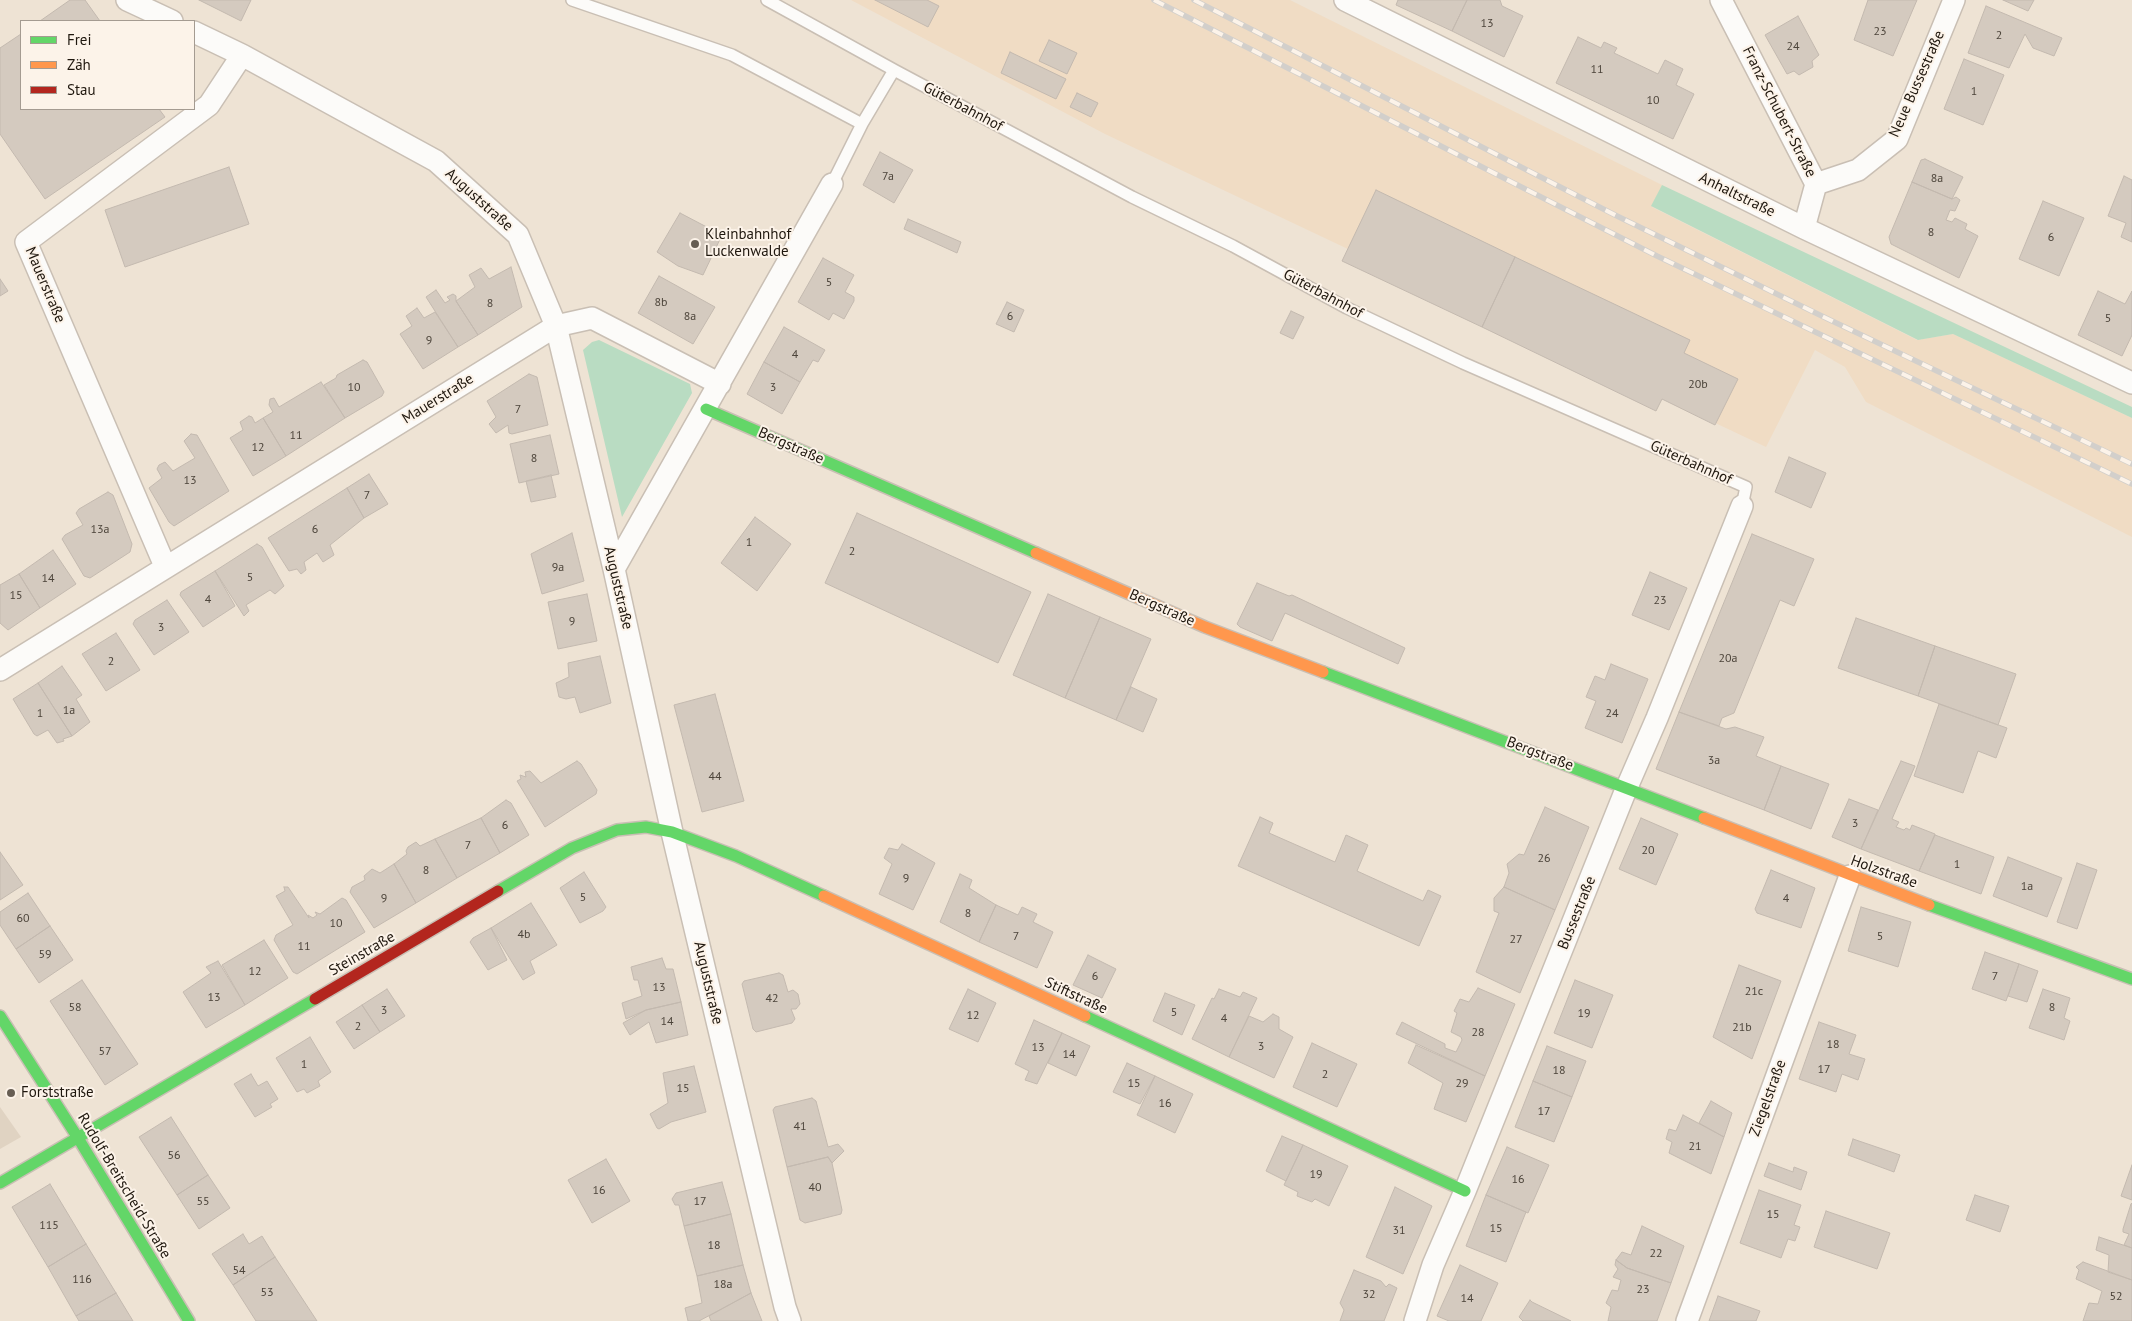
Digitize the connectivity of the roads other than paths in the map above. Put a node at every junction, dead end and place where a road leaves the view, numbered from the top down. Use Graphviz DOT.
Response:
graph roads {
  1 [pos="127,0"];
  2 [pos="572,0"];
  3 [pos="767,0"];
  4 [pos="1346,0"];
  5 [pos="1721,0"];
  6 [pos="1954,0"];
  7 [pos="170,20"];
  8 [pos="195,32"];
  9 [pos="242,55"];
  10 [pos="894,70"];
  11 [pos="862,124"];
  12 [pos="832,184"];
  13 [pos="1816,184"];
  14 [pos="1804,228"];
  15 [pos="556,326"];
  16 [pos="2132,383"];
  17 [pos="720,384"];
  18 [pos="706,409"];
  19 [pos="1742,506"];
  20 [pos="165,566"];
  21 [pos="614,569"];
  22 [pos="0,670"];
  23 [pos="1627,787"];
  24 [pos="672,832"];
  25 [pos="1850,876"];
  26 [pos="2132,979"];
  27 [pos="0,1016"];
  28 [pos="78,1138"];
  29 [pos="0,1183"];
  30 [pos="1466,1191"];
  31 [pos="189,1321"];
  32 [pos="790,1321"];
  33 [pos="1415,1321"];
  34 [pos="1687,1321"];
  1 -- 7 [label="street"];
  2 -- 11 [label="lane"];
  3 -- 10 [label="lane, Güterbahnhof"];
  4 -- 14 [label="street, Anhaltstraße"];
  5 -- 13 [label="street, Franz-Schubert-Straße"];
  6 -- 13 [label="street, Neue Bussestraße"];
  8 -- 9 [label="street, Auguststraße"];
  9 -- 15 [label="street, Auguststraße"];
  9 -- 20 [label="street, Mauerstraße"];
  10 -- 11 [label="lane"];
  10 -- 19 [label="lane, Güterbahnhof"];
  11 -- 12 [label="lane"];
  12 -- 17 [label="street"];
  13 -- 14 [label="street, Franz-Schubert-Straße"];
  14 -- 16 [label="street, Anhaltstraße"];
  15 -- 17 [label="street, Mauerstraße"];
  15 -- 20 [label="street, Mauerstraße"];
  15 -- 21 [label="street, Auguststraße"];
  17 -- 18 [label="street"];
  18 -- 21 [label="street"];
  18 -- 23 [label="street, Bergstraße"];
  19 -- 23 [label="street, Bussestraße"];
  20 -- 22 [label="street, Mauerstraße"];
  21 -- 24 [label="street, Auguststraße"];
  23 -- 25 [label="street, Holzstraße"];
  23 -- 30 [label="street, Bussestraße"];
  24 -- 28 [label="street, Steinstraße"];
  24 -- 30 [label="street, Stiftstraße"];
  24 -- 32 [label="street, Auguststraße"];
  25 -- 26 [label="street, Holzstraße"];
  25 -- 34 [label="street, Ziegelstraße"];
  27 -- 28 [label="street, Rudolf-Breitscheid-Straße"];
  28 -- 29 [label="street"];
  28 -- 31 [label="street, Rudolf-Breitscheid-Straße"];
  30 -- 33 [label="street, Bussestraße"];
}
